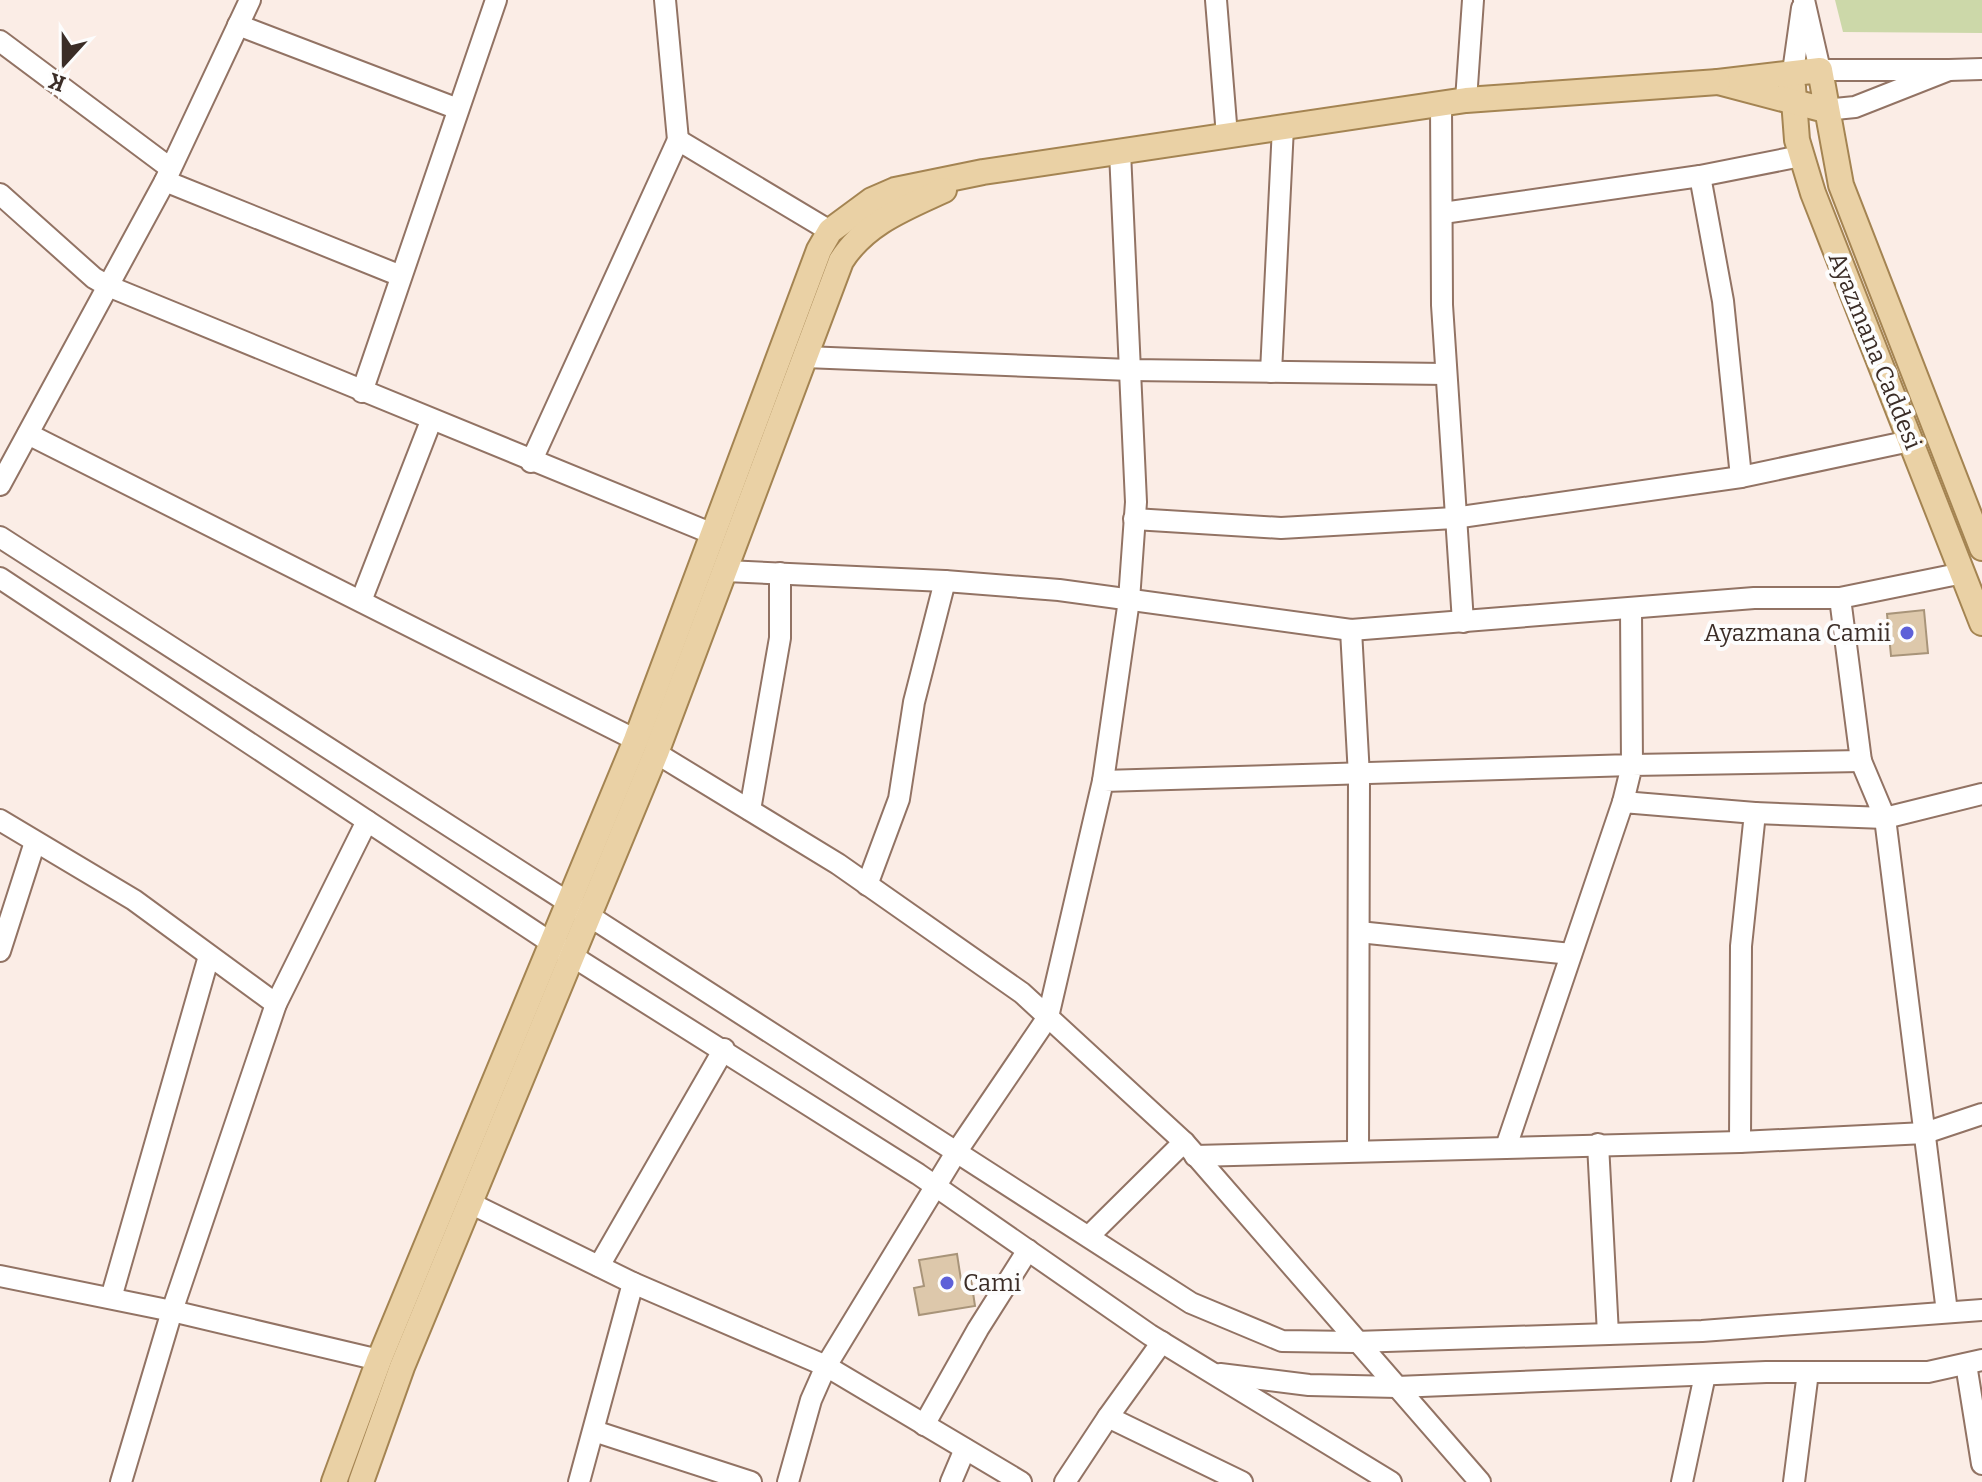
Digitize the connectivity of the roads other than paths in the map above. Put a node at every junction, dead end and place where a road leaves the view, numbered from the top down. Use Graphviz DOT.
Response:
graph roads {
  1 [pos="250,0"];
  2 [pos="496,0"];
  3 [pos="665,0"];
  4 [pos="1216,0"];
  5 [pos="1473,0"];
  6 [pos="1804,0"];
  7 [pos="238,25"];
  8 [pos="0,41"];
  9 [pos="1982,69"];
  10 [pos="1820,70"];
  11 [pos="1949,70"];
  12 [pos="1793,72"];
  13 [pos="1718,82"];
  14 [pos="1466,100"];
  15 [pos="1794,101"];
  16 [pos="1441,104"];
  17 [pos="458,109"];
  18 [pos="1825,110"];
  19 [pos="1283,127"];
  20 [pos="1227,136"];
  21 [pos="678,140"];
  22 [pos="1120,152"];
  23 [pos="1801,156"];
  24 [pos="983,172"];
  25 [pos="168,175"];
  26 [pos="1700,176"];
  27 [pos="0,194"];
  28 [pos="1443,213"];
  29 [pos="830,231"];
  30 [pos="401,276"];
  31 [pos="108,286"];
  32 [pos="805,357"];
  33 [pos="1130,370"];
  34 [pos="1271,372"];
  35 [pos="1446,374"];
  36 [pos="362,392"];
  37 [pos="431,421"];
  38 [pos="28,434"];
  39 [pos="1910,441"];
  40 [pos="531,462"];
  41 [pos="1741,477"];
  42 [pos="0,485"];
  43 [pos="1454,518"];
  44 [pos="1134,519"];
  45 [pos="713,534"];
  46 [pos="0,537"];
  47 [pos="1978,537"];
  48 [pos="1948,538"];
  49 [pos="703,562"];
  50 [pos="726,571"];
  51 [pos="780,573"];
  52 [pos="1963,573"];
  53 [pos="0,578"];
  54 [pos="945,581"];
  55 [pos="1840,598"];
  56 [pos="1129,600"];
  57 [pos="361,601"];
  58 [pos="1631,609"];
  59 [pos="1463,622"];
  60 [pos="1982,623"];
  61 [pos="1351,630"];
  62 [pos="646,746"];
  63 [pos="1861,761"];
  64 [pos="1632,765"];
  65 [pos="1359,776"];
  66 [pos="1103,781"];
  67 [pos="1982,794"];
  68 [pos="1623,802"];
  69 [pos="750,810"];
  70 [pos="1755,813"];
  71 [pos="1885,818"];
  72 [pos="0,820"];
  73 [pos="367,821"];
  74 [pos="35,842"];
  75 [pos="867,885"];
  76 [pos="569,899"];
  77 [pos="592,914"];
  78 [pos="1359,932"];
  79 [pos="550,942"];
  80 [pos="0,951"];
  81 [pos="1571,954"];
  82 [pos="572,955"];
  83 [pos="209,956"];
  84 [pos="276,1004"];
  85 [pos="1048,1017"];
  86 [pos="724,1049"];
  87 [pos="1982,1114"];
  88 [pos="1925,1133"];
  89 [pos="1740,1142"];
  90 [pos="1598,1144"];
  91 [pos="1506,1147"];
  92 [pos="1190,1149"];
  93 [pos="957,1151"];
  94 [pos="1358,1151"];
  95 [pos="937,1187"];
  96 [pos="472,1204"];
  97 [pos="1089,1236"];
  98 [pos="1028,1250"];
  99 [pos="599,1266"];
  100 [pos="0,1276"];
  101 [pos="633,1283"];
  102 [pos="111,1298"];
  103 [pos="1982,1310"];
  104 [pos="172,1311"];
  105 [pos="1947,1312"];
  106 [pos="1608,1334"];
  107 [pos="1162,1342"];
  108 [pos="1355,1342"];
  109 [pos="379,1360"];
  110 [pos="1974,1362"];
  111 [pos="826,1366"];
  112 [pos="1808,1372"];
  113 [pos="1214,1374"];
  114 [pos="1705,1375"];
  115 [pos="1397,1387"];
  116 [pos="1108,1417"];
  117 [pos="924,1425"];
  118 [pos="594,1431"];
  119 [pos="965,1449"];
  120 [pos="1982,1464"];
  121 [pos="121,1482"];
  122 [pos="334,1482"];
  123 [pos="361,1482"];
  124 [pos="579,1482"];
  125 [pos="751,1482"];
  126 [pos="788,1482"];
  127 [pos="951,1482"];
  128 [pos="1021,1482"];
  129 [pos="1065,1482"];
  130 [pos="1242,1482"];
  131 [pos="1391,1482"];
  132 [pos="1480,1482"];
  133 [pos="1682,1482"];
  134 [pos="1794,1482"];
  1 -- 7 [label="street"];
  2 -- 17 [label="street"];
  3 -- 21 [label="street"];
  4 -- 20 [label="street"];
  5 -- 14 [label="street"];
  6 -- 10 [label="street"];
  6 -- 12 [label="street"];
  7 -- 17 [label="street"];
  7 -- 25 [label="street"];
  8 -- 25 [label="street"];
  9 -- 11 [label="street"];
  10 -- 11 [label="street"];
  10 -- 12 [label="main road"];
  10 -- 18 [label="main road, Ayazmana Caddesi"];
  11 -- 18 [label="street"];
  12 -- 13 [label="main road"];
  12 -- 15 [label="main road, Ayazmana Caddesi"];
  13 -- 14 [label="main road"];
  13 -- 15 [label="main road"];
  14 -- 16 [label="main road"];
  15 -- 18 [label="main road"];
  15 -- 23 [label="main road, Ayazmana Caddesi"];
  16 -- 19 [label="main road"];
  16 -- 28 [label="street"];
  17 -- 30 [label="street"];
  18 -- 47 [label="main road, Ayazmana Caddesi"];
  19 -- 20 [label="main road"];
  19 -- 34 [label="street"];
  20 -- 22 [label="main road"];
  21 -- 29 [label="street"];
  21 -- 40 [label="street"];
  22 -- 24 [label="main road"];
  22 -- 33 [label="street"];
  23 -- 26 [label="street"];
  23 -- 39 [label="main road, Ayazmana Caddesi"];
  24 -- 29 [label="main road"];
  24 -- 32 [label="main road"];
  25 -- 30 [label="street"];
  25 -- 31 [label="street"];
  26 -- 28 [label="street"];
  26 -- 41 [label="street"];
  27 -- 31 [label="street"];
  28 -- 35 [label="street"];
  29 -- 45 [label="main road"];
  30 -- 36 [label="street"];
  31 -- 36 [label="street"];
  31 -- 38 [label="street"];
  32 -- 33 [label="street"];
  32 -- 50 [label="main road"];
  33 -- 34 [label="street"];
  33 -- 44 [label="street"];
  34 -- 35 [label="street"];
  35 -- 43 [label="street"];
  36 -- 37 [label="street"];
  37 -- 40 [label="street"];
  37 -- 57 [label="street"];
  38 -- 42 [label="street"];
  38 -- 57 [label="street"];
  39 -- 41 [label="street"];
  39 -- 48 [label="main road, Ayazmana Caddesi"];
  40 -- 45 [label="street"];
  41 -- 43 [label="street"];
  43 -- 44 [label="street"];
  43 -- 59 [label="street"];
  44 -- 56 [label="street"];
  45 -- 49 [label="main road"];
  46 -- 76 [label="street"];
  47 -- 48 [label="main road"];
  48 -- 52 [label="main road, Ayazmana Caddesi"];
  49 -- 50 [label="main road"];
  49 -- 62 [label="main road"];
  50 -- 51 [label="street"];
  50 -- 62 [label="main road"];
  51 -- 54 [label="street"];
  51 -- 69 [label="street"];
  52 -- 55 [label="street"];
  52 -- 60 [label="main road, Ayazmana Caddesi"];
  53 -- 73 [label="street"];
  54 -- 56 [label="street"];
  54 -- 75 [label="street"];
  55 -- 58 [label="street"];
  55 -- 63 [label="street"];
  56 -- 61 [label="street"];
  56 -- 66 [label="street"];
  57 -- 62 [label="street"];
  58 -- 59 [label="street"];
  58 -- 64 [label="street"];
  59 -- 61 [label="street"];
  61 -- 65 [label="street"];
  62 -- 69 [label="street"];
  62 -- 76 [label="main road"];
  62 -- 77 [label="main road"];
  63 -- 64 [label="street"];
  63 -- 71 [label="street"];
  64 -- 65 [label="street"];
  64 -- 68 [label="street"];
  65 -- 66 [label="street"];
  65 -- 78 [label="street"];
  66 -- 85 [label="street"];
  67 -- 71 [label="street"];
  68 -- 70 [label="street"];
  68 -- 81 [label="street"];
  69 -- 75 [label="street"];
  70 -- 71 [label="street"];
  70 -- 89 [label="street"];
  71 -- 88 [label="street"];
  72 -- 74 [label="street"];
  73 -- 79 [label="street"];
  73 -- 84 [label="street"];
  74 -- 80 [label="street"];
  74 -- 83 [label="street"];
  75 -- 85 [label="street"];
  76 -- 77 [label="street"];
  76 -- 79 [label="main road"];
  77 -- 82 [label="main road"];
  77 -- 93 [label="street"];
  78 -- 81 [label="street"];
  78 -- 94 [label="street"];
  79 -- 82 [label="street"];
  79 -- 109 [label="main road"];
  81 -- 91 [label="street"];
  82 -- 86 [label="street"];
  82 -- 96 [label="main road"];
  83 -- 84 [label="street"];
  83 -- 102 [label="street"];
  84 -- 104 [label="street"];
  85 -- 92 [label="street"];
  85 -- 93 [label="street"];
  86 -- 95 [label="street"];
  86 -- 99 [label="street"];
  87 -- 88 [label="street"];
  88 -- 89 [label="street"];
  88 -- 105 [label="street"];
  89 -- 90 [label="street"];
  90 -- 91 [label="street"];
  90 -- 106 [label="street"];
  91 -- 94 [label="street"];
  92 -- 94 [label="street"];
  92 -- 97 [label="street"];
  92 -- 108 [label="street"];
  93 -- 95 [label="street"];
  93 -- 97 [label="street"];
  95 -- 98 [label="street"];
  95 -- 111 [label="street"];
  96 -- 99 [label="street"];
  96 -- 123 [label="main road"];
  97 -- 108 [label="street"];
  98 -- 107 [label="street"];
  98 -- 117 [label="street"];
  99 -- 101 [label="street"];
  100 -- 102 [label="street"];
  101 -- 111 [label="street"];
  101 -- 118 [label="street"];
  102 -- 104 [label="street"];
  103 -- 105 [label="street"];
  104 -- 109 [label="street"];
  104 -- 121 [label="street"];
  105 -- 106 [label="street"];
  106 -- 108 [label="street"];
  107 -- 113 [label="street"];
  107 -- 116 [label="street"];
  108 -- 115 [label="street"];
  109 -- 122 [label="main road"];
  110 -- 112 [label="street"];
  110 -- 120 [label="street"];
  111 -- 117 [label="street"];
  111 -- 126 [label="street"];
  112 -- 114 [label="street"];
  112 -- 134 [label="street"];
  113 -- 115 [label="street"];
  113 -- 131 [label="street"];
  114 -- 115 [label="street"];
  114 -- 133 [label="street"];
  115 -- 132 [label="street"];
  116 -- 129 [label="street"];
  116 -- 130 [label="street"];
  117 -- 119 [label="street"];
  118 -- 124 [label="street"];
  118 -- 125 [label="street"];
  119 -- 127 [label="street"];
  119 -- 128 [label="street"];
}
